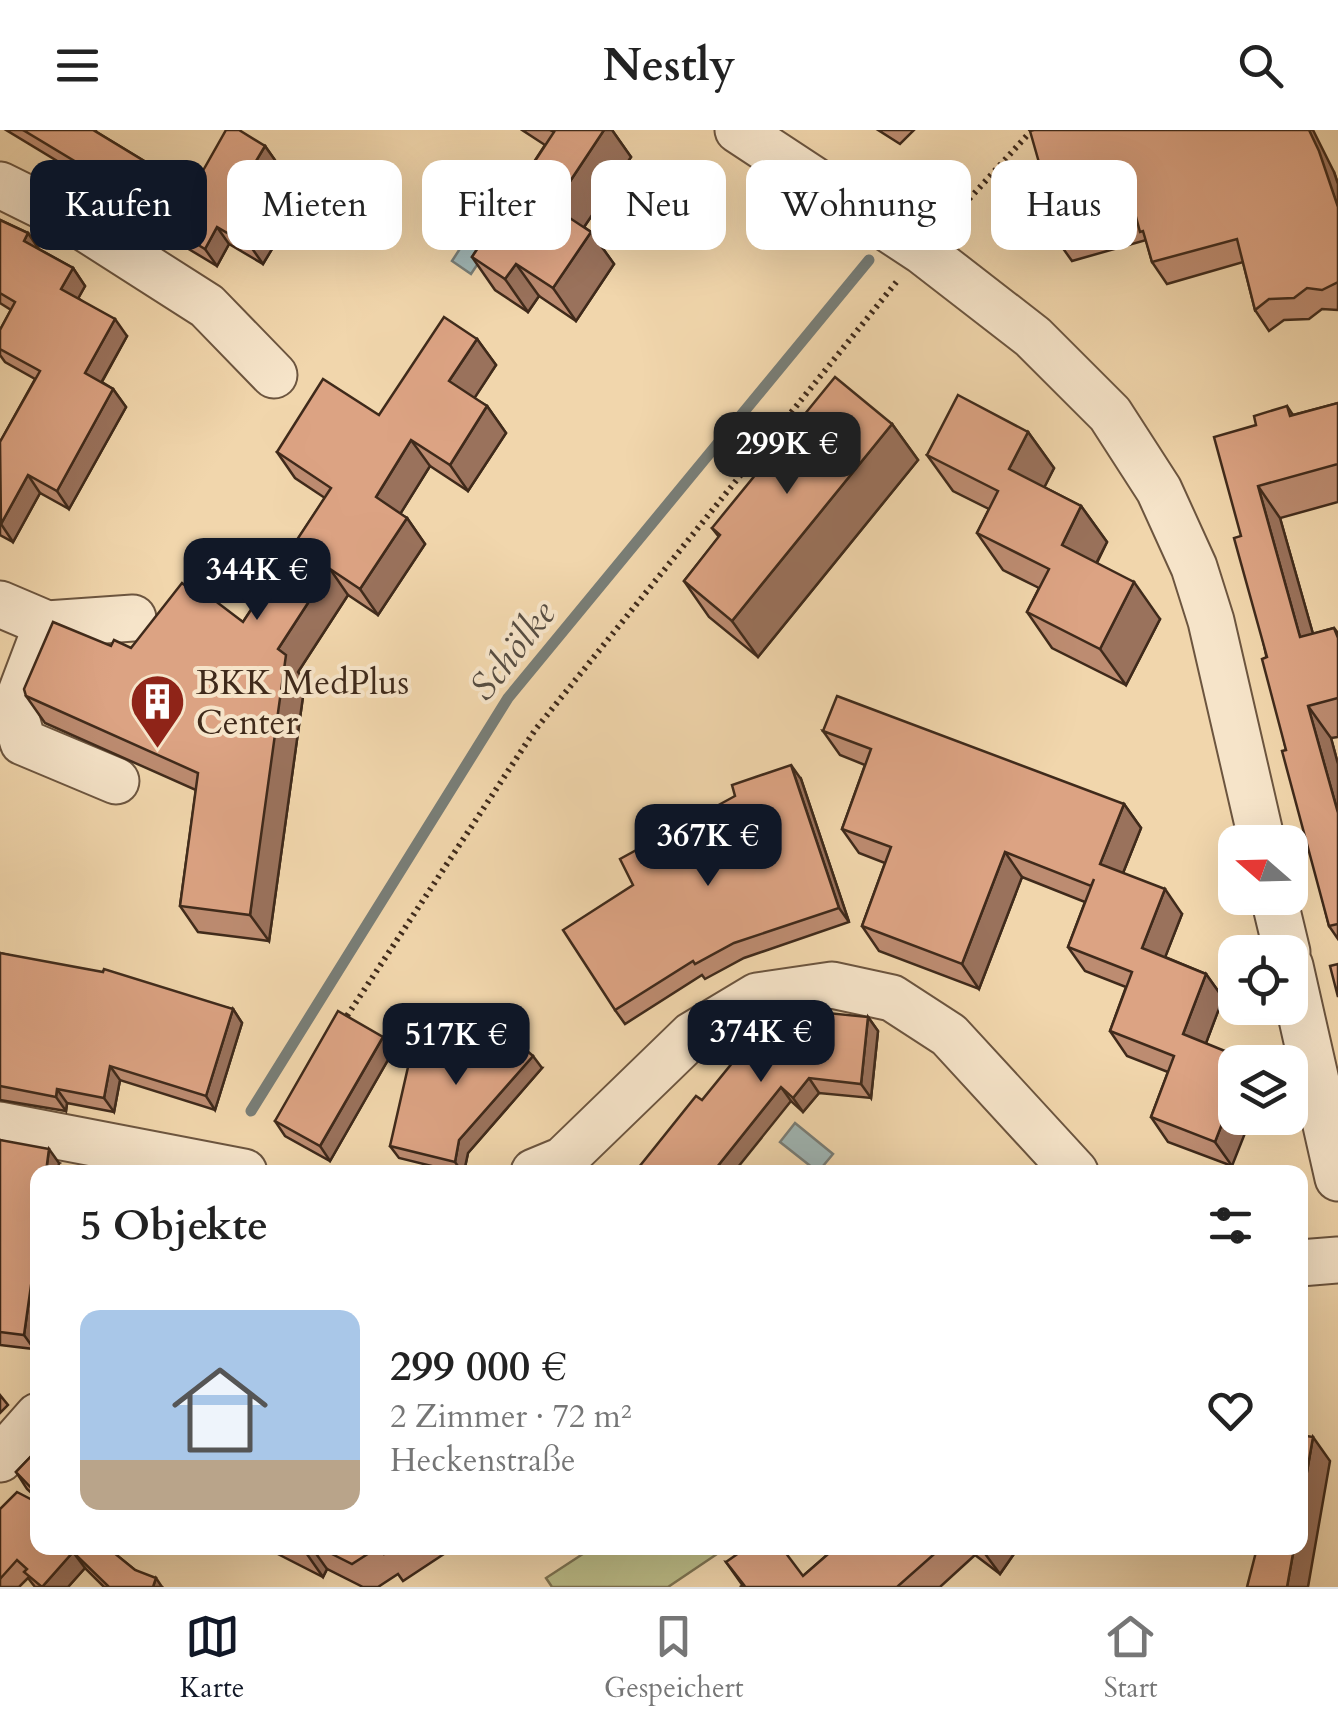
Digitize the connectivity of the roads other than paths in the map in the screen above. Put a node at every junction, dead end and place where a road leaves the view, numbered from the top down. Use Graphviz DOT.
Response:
graph roads {
  1 [pos="738,130"];
  2 [pos="0,185"];
  3 [pos="274,375"];
  4 [pos="0,604"];
  5 [pos="133,618"];
  6 [pos="47,624"];
  7 [pos="7,712"];
  8 [pos="116,781"];
  9 [pos="1258,825"];
  10 [pos="1303,1025"];
  11 [pos="0,1125"];
  12 [pos="196,1165"];
  13 [pos="551,1165"];
  14 [pos="1069,1165"];
  15 [pos="1338,1178"];
  16 [pos="1338,1260"];
  17 [pos="1308,1262"];
  18 [pos="30,1425"];
  19 [pos="0,1459"];
  1 -- 9 [label="street"];
  2 -- 3 [label="street"];
  4 -- 6 [label="street"];
  5 -- 6 [label="street"];
  6 -- 7 [label="street"];
  7 -- 8 [label="street"];
  10 -- 15 [label="street"];
  11 -- 12 [label="street"];
  13 -- 14 [label="street"];
  16 -- 17 [label="street"];
  18 -- 19 [label="street"];
}
